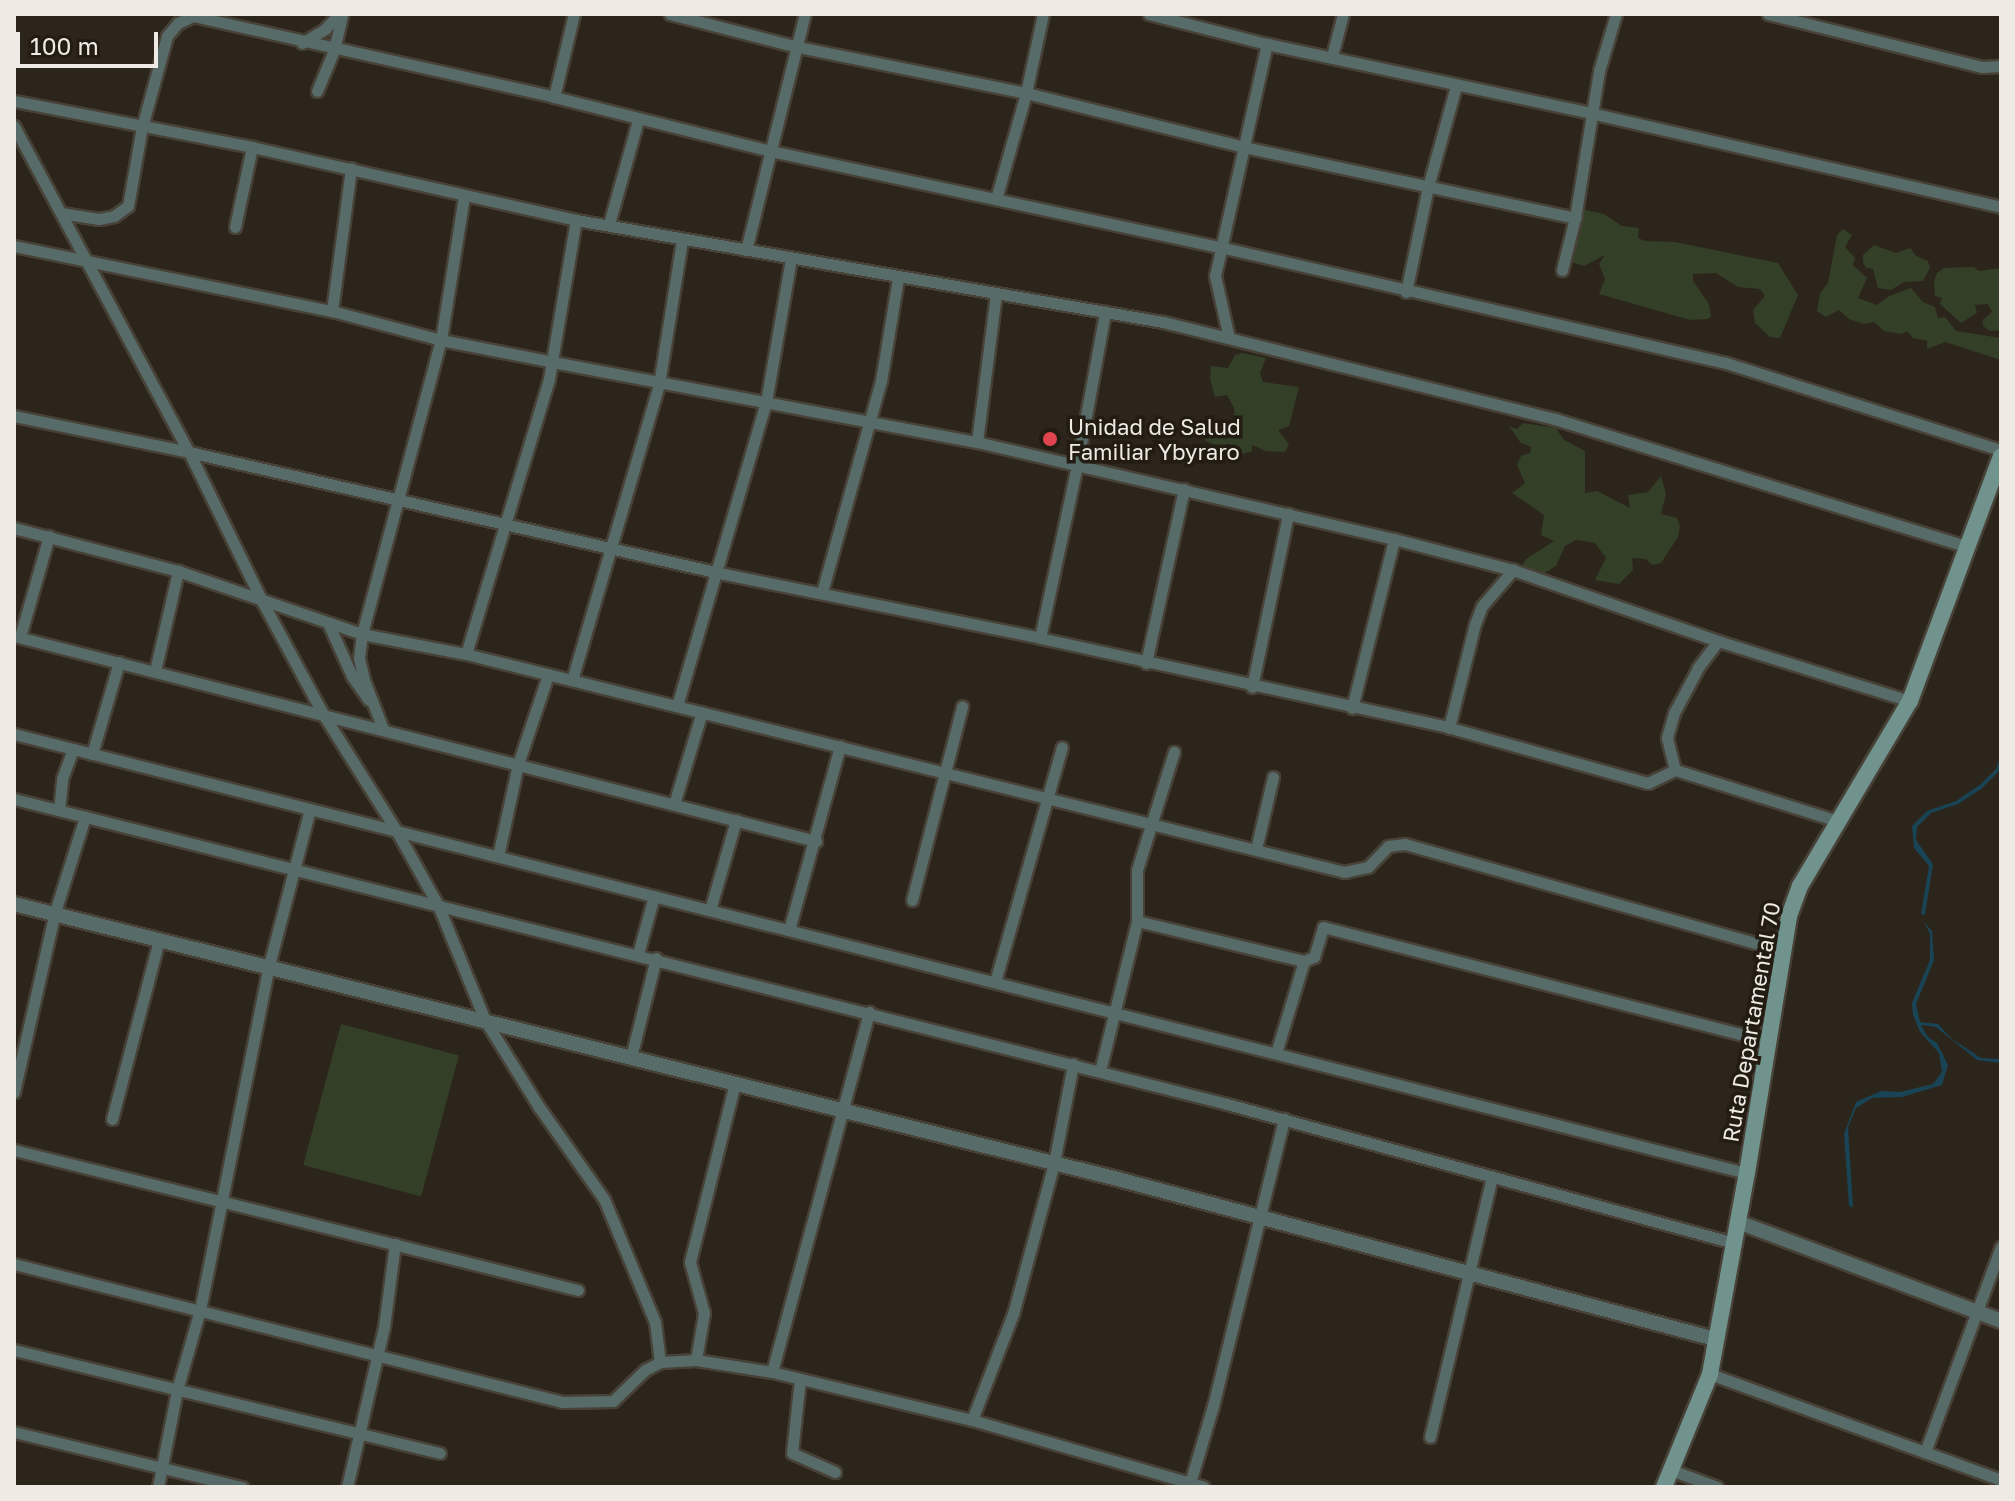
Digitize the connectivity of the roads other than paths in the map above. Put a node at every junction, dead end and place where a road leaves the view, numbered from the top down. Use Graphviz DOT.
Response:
graph roads {
  1 [pos="341,14"];
  2 [pos="574,14"];
  3 [pos="670,14"];
  4 [pos="805,14"];
  5 [pos="1043,14"];
  6 [pos="1149,14"];
  7 [pos="1343,14"];
  8 [pos="1616,14"];
  9 [pos="1768,14"];
  10 [pos="302,43"];
  11 [pos="1267,44"];
  12 [pos="798,47"];
  13 [pos="334,50"];
  14 [pos="1332,56"];
  15 [pos="2001,66"];
  16 [pos="1456,86"];
  17 [pos="317,91"];
  18 [pos="1026,93"];
  19 [pos="554,97"];
  20 [pos="14,101"];
  21 [pos="1591,113"];
  22 [pos="638,120"];
  23 [pos="14,126"];
  24 [pos="142,127"];
  25 [pos="252,147"];
  26 [pos="1244,147"];
  27 [pos="771,151"];
  28 [pos="351,168"];
  29 [pos="1428,187"];
  30 [pos="464,196"];
  31 [pos="996,199"];
  32 [pos="2001,207"];
  33 [pos="61,213"];
  34 [pos="1575,218"];
  35 [pos="576,220"];
  36 [pos="609,224"];
  37 [pos="235,227"];
  38 [pos="682,240"];
  39 [pos="14,246"];
  40 [pos="1220,247"];
  41 [pos="746,250"];
  42 [pos="791,259"];
  43 [pos="88,264"];
  44 [pos="1562,270"];
  45 [pos="898,278"];
  46 [pos="1406,292"];
  47 [pos="996,294"];
  48 [pos="332,311"];
  49 [pos="1105,312"];
  50 [pos="1229,338"];
  51 [pos="441,340"];
  52 [pos="553,362"];
  53 [pos="659,384"];
  54 [pos="766,402"];
  55 [pos="14,416"];
  56 [pos="870,422"];
  57 [pos="977,442"];
  58 [pos="2001,450"];
  59 [pos="189,452"];
  60 [pos="2001,456"];
  61 [pos="1077,465"];
  62 [pos="1184,489"];
  63 [pos="398,499"];
  64 [pos="1288,514"];
  65 [pos="506,524"];
  66 [pos="14,528"];
  67 [pos="49,536"];
  68 [pos="1394,539"];
  69 [pos="608,547"];
  70 [pos="1968,547"];
  71 [pos="1513,570"];
  72 [pos="178,571"];
  73 [pos="715,572"];
  74 [pos="822,592"];
  75 [pos="263,603"];
  76 [pos="328,623"];
  77 [pos="362,634"];
  78 [pos="17,636"];
  79 [pos="1040,638"];
  80 [pos="1718,641"];
  81 [pos="466,654"];
  82 [pos="119,662"];
  83 [pos="1146,663"];
  84 [pos="155,671"];
  85 [pos="548,675"];
  86 [pos="572,680"];
  87 [pos="1252,687"];
  88 [pos="1910,701"];
  89 [pos="373,703"];
  90 [pos="677,706"];
  91 [pos="962,706"];
  92 [pos="1352,708"];
  93 [pos="702,712"];
  94 [pos="323,714"];
  95 [pos="1449,728"];
  96 [pos="383,729"];
  97 [pos="14,734"];
  98 [pos="840,746"];
  99 [pos="1062,747"];
  100 [pos="73,749"];
  101 [pos="1174,752"];
  102 [pos="92,754"];
  103 [pos="518,764"];
  104 [pos="1675,770"];
  105 [pos="945,774"];
  106 [pos="1273,777"];
  107 [pos="1049,797"];
  108 [pos="14,799"];
  109 [pos="674,804"];
  110 [pos="310,809"];
  111 [pos="59,810"];
  112 [pos="85,817"];
  113 [pos="736,820"];
  114 [pos="1838,821"];
  115 [pos="1149,822"];
  116 [pos="396,830"];
  117 [pos="816,841"];
  118 [pos="1256,849"];
  119 [pos="498,856"];
  120 [pos="295,869"];
  121 [pos="654,896"];
  122 [pos="912,900"];
  123 [pos="14,904"];
  124 [pos="438,905"];
  125 [pos="710,910"];
  126 [pos="55,912"];
  127 [pos="1137,921"];
  128 [pos="789,930"];
  129 [pos="159,940"];
  130 [pos="1782,951"];
  131 [pos="638,954"];
  132 [pos="656,958"];
  133 [pos="1304,961"];
  134 [pos="268,969"];
  135 [pos="995,982"];
  136 [pos="869,1012"];
  137 [pos="1116,1013"];
  138 [pos="485,1020"];
  139 [pos="1768,1041"];
  140 [pos="1276,1053"];
  141 [pos="631,1057"];
  142 [pos="1073,1064"];
  143 [pos="1100,1071"];
  144 [pos="735,1083"];
  145 [pos="14,1092"];
  146 [pos="843,1110"];
  147 [pos="112,1119"];
  148 [pos="1284,1119"];
  149 [pos="14,1150"];
  150 [pos="1054,1163"];
  151 [pos="1747,1173"];
  152 [pos="1492,1176"];
  153 [pos="222,1201"];
  154 [pos="1259,1216"];
  155 [pos="1738,1222"];
  156 [pos="1734,1243"];
  157 [pos="395,1244"];
  158 [pos="2001,1247"];
  159 [pos="14,1264"];
  160 [pos="1467,1270"];
  161 [pos="578,1290"];
  162 [pos="200,1310"];
  163 [pos="1977,1312"];
  164 [pos="2001,1321"];
  165 [pos="1715,1339"];
  166 [pos="14,1350"];
  167 [pos="377,1354"];
  168 [pos="696,1360"];
  169 [pos="660,1362"];
  170 [pos="772,1372"];
  171 [pos="1710,1374"];
  172 [pos="800,1379"];
  173 [pos="177,1390"];
  174 [pos="972,1420"];
  175 [pos="14,1432"];
  176 [pos="358,1433"];
  177 [pos="1430,1437"];
  178 [pos="1925,1452"];
  179 [pos="440,1453"];
  180 [pos="162,1465"];
  181 [pos="1671,1470"];
  182 [pos="835,1472"];
  183 [pos="2001,1480"];
  184 [pos="1190,1483"];
  185 [pos="158,1487"];
  186 [pos="242,1487"];
  187 [pos="347,1487"];
  188 [pos="1204,1487"];
  189 [pos="1664,1487"];
  190 [pos="1717,1487"];
  1 -- 10 [label="street"];
  1 -- 13 [label="street"];
  2 -- 19 [label="street"];
  3 -- 12 [label="street"];
  4 -- 12 [label="street"];
  5 -- 18 [label="street"];
  6 -- 11 [label="street"];
  7 -- 14 [label="street"];
  8 -- 21 [label="street"];
  9 -- 15 [label="street"];
  10 -- 13 [label="street"];
  10 -- 24 [label="street"];
  11 -- 14 [label="street"];
  11 -- 26 [label="street"];
  12 -- 18 [label="street"];
  12 -- 27 [label="street"];
  13 -- 17 [label="street"];
  13 -- 19 [label="street"];
  14 -- 16 [label="street"];
  16 -- 21 [label="street"];
  16 -- 29 [label="street"];
  18 -- 26 [label="street"];
  18 -- 31 [label="street"];
  19 -- 22 [label="street"];
  20 -- 24 [label="street"];
  21 -- 32 [label="street"];
  21 -- 34 [label="street"];
  22 -- 27 [label="street"];
  22 -- 36 [label="street"];
  23 -- 33 [label="street"];
  24 -- 25 [label="street"];
  24 -- 33 [label="street"];
  25 -- 28 [label="street"];
  25 -- 37 [label="street"];
  26 -- 29 [label="street"];
  26 -- 40 [label="street"];
  27 -- 31 [label="street"];
  27 -- 41 [label="street"];
  28 -- 30 [label="street"];
  28 -- 48 [label="street"];
  29 -- 34 [label="street"];
  29 -- 46 [label="street"];
  30 -- 35 [label="street"];
  30 -- 51 [label="street"];
  31 -- 40 [label="street"];
  33 -- 43 [label="street"];
  34 -- 44 [label="street"];
  35 -- 36 [label="street"];
  35 -- 52 [label="street"];
  36 -- 38 [label="street"];
  38 -- 41 [label="street"];
  38 -- 53 [label="street"];
  39 -- 43 [label="street"];
  40 -- 46 [label="street"];
  40 -- 50 [label="street"];
  41 -- 42 [label="street"];
  42 -- 45 [label="street"];
  42 -- 54 [label="street"];
  43 -- 48 [label="street"];
  43 -- 59 [label="street"];
  45 -- 47 [label="street"];
  45 -- 56 [label="street"];
  46 -- 58 [label="street"];
  47 -- 49 [label="street"];
  47 -- 57 [label="street"];
  48 -- 51 [label="street"];
  49 -- 50 [label="street"];
  49 -- 61 [label="street"];
  50 -- 70 [label="street"];
  51 -- 52 [label="street"];
  51 -- 63 [label="street"];
  52 -- 53 [label="street"];
  52 -- 65 [label="street"];
  53 -- 54 [label="street"];
  53 -- 69 [label="street"];
  54 -- 56 [label="street"];
  54 -- 73 [label="street"];
  55 -- 59 [label="street"];
  56 -- 57 [label="street"];
  56 -- 74 [label="street"];
  57 -- 61 [label="street"];
  59 -- 63 [label="street"];
  59 -- 75 [label="street"];
  60 -- 70 [label="main road, Ruta Departamental 70"];
  61 -- 62 [label="street"];
  61 -- 79 [label="street"];
  62 -- 64 [label="street"];
  62 -- 83 [label="street"];
  63 -- 65 [label="street"];
  63 -- 77 [label="street"];
  64 -- 68 [label="street"];
  64 -- 87 [label="street"];
  65 -- 69 [label="street"];
  65 -- 81 [label="street"];
  66 -- 67 [label="street"];
  67 -- 72 [label="street"];
  67 -- 78 [label="street"];
  68 -- 71 [label="street"];
  68 -- 92 [label="street"];
  69 -- 73 [label="street"];
  69 -- 86 [label="street"];
  70 -- 88 [label="main road, Ruta Departamental 70"];
  71 -- 80 [label="street"];
  71 -- 95 [label="street"];
  72 -- 75 [label="street"];
  72 -- 84 [label="street"];
  73 -- 74 [label="street"];
  73 -- 90 [label="street"];
  74 -- 79 [label="street"];
  75 -- 76 [label="street"];
  75 -- 94 [label="street"];
  76 -- 77 [label="street"];
  76 -- 89 [label="street"];
  77 -- 81 [label="street"];
  77 -- 89 [label="street"];
  78 -- 82 [label="street"];
  79 -- 83 [label="street"];
  80 -- 88 [label="street"];
  80 -- 104 [label="street"];
  81 -- 85 [label="street"];
  82 -- 84 [label="street"];
  82 -- 102 [label="street"];
  83 -- 87 [label="street"];
  84 -- 94 [label="street"];
  85 -- 86 [label="street"];
  85 -- 103 [label="street"];
  86 -- 90 [label="street"];
  87 -- 92 [label="street"];
  88 -- 114 [label="main road, Ruta Departamental 70"];
  89 -- 96 [label="street"];
  90 -- 93 [label="street"];
  91 -- 105 [label="street"];
  92 -- 95 [label="street"];
  93 -- 98 [label="street"];
  93 -- 109 [label="street"];
  94 -- 96 [label="street"];
  94 -- 116 [label="street"];
  95 -- 104 [label="street"];
  96 -- 103 [label="street"];
  97 -- 100 [label="street"];
  98 -- 105 [label="street"];
  98 -- 117 [label="street"];
  99 -- 107 [label="street"];
  100 -- 102 [label="street"];
  100 -- 111 [label="street"];
  101 -- 115 [label="street"];
  102 -- 110 [label="street"];
  103 -- 109 [label="street"];
  103 -- 119 [label="street"];
  104 -- 114 [label="street"];
  105 -- 107 [label="street"];
  105 -- 122 [label="street"];
  106 -- 118 [label="street"];
  107 -- 115 [label="street"];
  107 -- 135 [label="street"];
  108 -- 111 [label="street"];
  109 -- 113 [label="street"];
  110 -- 116 [label="street"];
  110 -- 120 [label="street"];
  111 -- 112 [label="street"];
  112 -- 120 [label="street"];
  112 -- 126 [label="street"];
  113 -- 117 [label="street"];
  113 -- 125 [label="street"];
  114 -- 130 [label="main road, Ruta Departamental 70"];
  115 -- 118 [label="street"];
  115 -- 127 [label="street"];
  116 -- 119 [label="street"];
  116 -- 124 [label="street"];
  117 -- 128 [label="street"];
  118 -- 130 [label="street"];
  119 -- 121 [label="street"];
  120 -- 124 [label="street"];
  120 -- 134 [label="street"];
  121 -- 125 [label="street"];
  121 -- 131 [label="street"];
  123 -- 126 [label="street"];
  124 -- 131 [label="street"];
  124 -- 138 [label="street"];
  125 -- 128 [label="street"];
  126 -- 129 [label="street"];
  126 -- 145 [label="street"];
  127 -- 133 [label="street"];
  127 -- 137 [label="street"];
  128 -- 135 [label="street"];
  129 -- 134 [label="street"];
  129 -- 147 [label="street"];
  130 -- 139 [label="main road, Ruta Departamental 70"];
  131 -- 132 [label="street"];
  132 -- 136 [label="street"];
  132 -- 141 [label="street"];
  133 -- 139 [label="street"];
  133 -- 140 [label="street"];
  134 -- 138 [label="street"];
  134 -- 153 [label="street"];
  135 -- 137 [label="street"];
  136 -- 142 [label="street"];
  136 -- 146 [label="street"];
  137 -- 140 [label="street"];
  137 -- 143 [label="street"];
  138 -- 141 [label="street"];
  138 -- 169 [label="street"];
  139 -- 151 [label="main road, Ruta Departamental 70"];
  140 -- 151 [label="street"];
  141 -- 144 [label="street"];
  142 -- 143 [label="street"];
  142 -- 150 [label="street"];
  143 -- 148 [label="street"];
  144 -- 146 [label="street"];
  144 -- 168 [label="street"];
  146 -- 150 [label="street"];
  146 -- 170 [label="street"];
  148 -- 152 [label="street"];
  148 -- 154 [label="street"];
  149 -- 153 [label="street"];
  150 -- 154 [label="street"];
  150 -- 174 [label="street"];
  151 -- 155 [label="main road, Ruta Departamental 70"];
  152 -- 156 [label="street"];
  152 -- 160 [label="street"];
  153 -- 157 [label="street"];
  153 -- 162 [label="street"];
  154 -- 160 [label="street"];
  154 -- 184 [label="street"];
  155 -- 156 [label="main road, Ruta Departamental 70"];
  155 -- 163 [label="street"];
  156 -- 165 [label="main road, Ruta Departamental 70"];
  157 -- 161 [label="street"];
  157 -- 167 [label="street"];
  158 -- 163 [label="street"];
  159 -- 162 [label="street"];
  160 -- 165 [label="street"];
  160 -- 177 [label="street"];
  162 -- 167 [label="street"];
  162 -- 173 [label="street"];
  163 -- 164 [label="street"];
  163 -- 178 [label="street"];
  165 -- 171 [label="main road, Ruta Departamental 70"];
  166 -- 173 [label="street"];
  167 -- 169 [label="street"];
  167 -- 176 [label="street"];
  168 -- 169 [label="street"];
  168 -- 170 [label="street"];
  170 -- 172 [label="street"];
  171 -- 178 [label="street"];
  171 -- 181 [label="main road, Ruta Departamental 70"];
  172 -- 174 [label="street"];
  172 -- 182 [label="street"];
  173 -- 176 [label="street"];
  173 -- 180 [label="street"];
  174 -- 184 [label="street"];
  175 -- 180 [label="street"];
  176 -- 179 [label="street"];
  176 -- 187 [label="street"];
  178 -- 183 [label="street"];
  180 -- 185 [label="street"];
  180 -- 186 [label="street"];
  181 -- 189 [label="main road, Ruta Departamental 70"];
  181 -- 190 [label="street"];
  184 -- 188 [label="street"];
}
